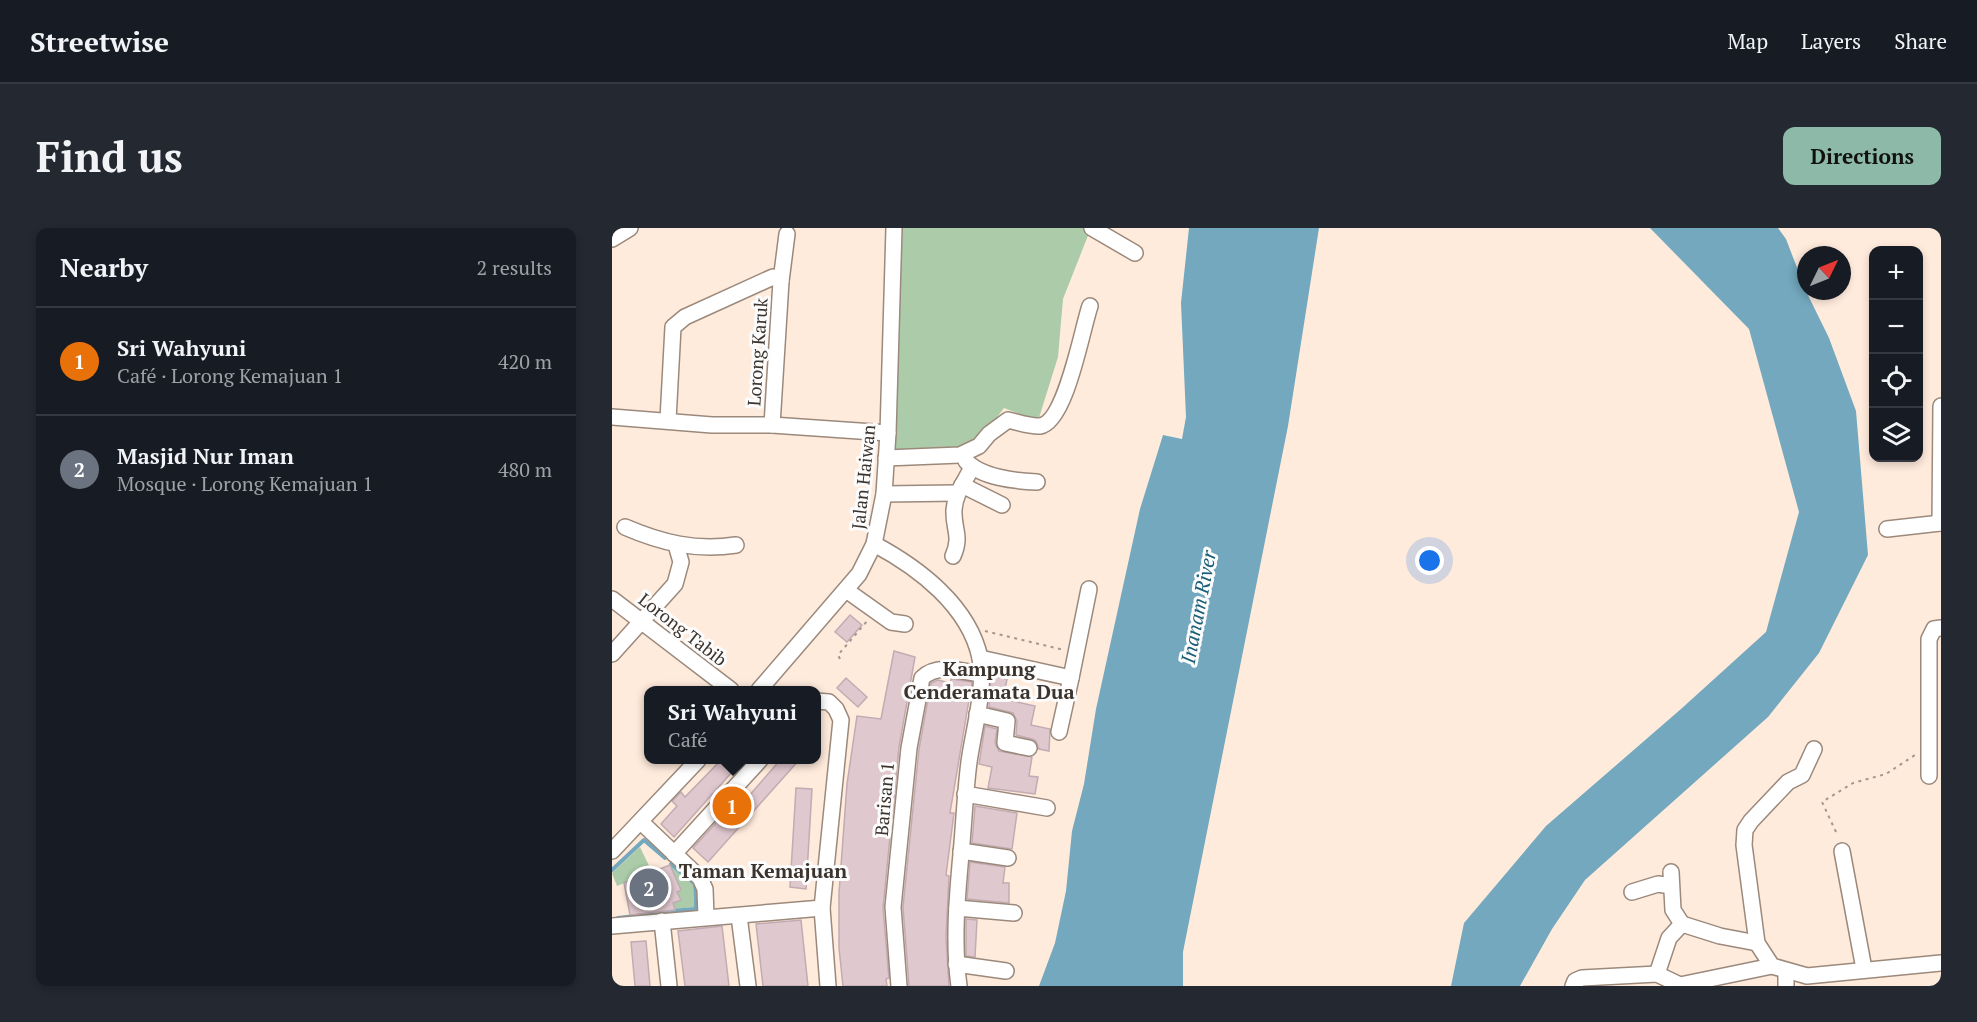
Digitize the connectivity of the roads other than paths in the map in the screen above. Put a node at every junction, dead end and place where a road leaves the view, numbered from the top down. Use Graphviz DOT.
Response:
graph roads {
  1 [pos="630,228"];
  2 [pos="894,228"];
  3 [pos="1092,228"];
  4 [pos="787,234"];
  5 [pos="612,238"];
  6 [pos="1135,253"];
  7 [pos="781,281"];
  8 [pos="1090,306"];
  9 [pos="1941,406"];
  10 [pos="612,417"];
  11 [pos="668,420"];
  12 [pos="772,425"];
  13 [pos="888,433"];
  14 [pos="960,454"];
  15 [pos="886,458"];
  16 [pos="972,467"];
  17 [pos="1037,482"];
  18 [pos="959,489"];
  19 [pos="884,494"];
  20 [pos="1002,505"];
  21 [pos="1941,523"];
  22 [pos="625,527"];
  23 [pos="1887,529"];
  24 [pos="874,544"];
  25 [pos="676,545"];
  26 [pos="736,545"];
  27 [pos="953,556"];
  28 [pos="1089,589"];
  29 [pos="846,590"];
  30 [pos="612,599"];
  31 [pos="643,622"];
  32 [pos="904,624"];
  33 [pos="1941,628"];
  34 [pos="612,654"];
  35 [pos="980,666"];
  36 [pos="1071,678"];
  37 [pos="726,686"];
  38 [pos="762,686"];
  39 [pos="821,701"];
  40 [pos="977,714"];
  41 [pos="1059,732"];
  42 [pos="1029,748"];
  43 [pos="1814,749"];
  44 [pos="693,764"];
  45 [pos="755,764"];
  46 [pos="1929,776"];
  47 [pos="965,794"];
  48 [pos="1047,808"];
  49 [pos="641,822"];
  50 [pos="612,851"];
  51 [pos="961,851"];
  52 [pos="1842,851"];
  53 [pos="674,854"];
  54 [pos="1008,858"];
  55 [pos="1632,892"];
  56 [pos="822,908"];
  57 [pos="957,908"];
  58 [pos="1014,913"];
  59 [pos="739,916"];
  60 [pos="706,917"];
  61 [pos="662,921"];
  62 [pos="1683,924"];
  63 [pos="612,926"];
  64 [pos="1757,944"];
  65 [pos="1941,963"];
  66 [pos="956,964"];
  67 [pos="1864,969"];
  68 [pos="1006,971"];
  69 [pos="1658,974"];
  70 [pos="1781,974"];
  71 [pos="1710,983"];
  72 [pos="669,986"];
  73 [pos="748,986"];
  74 [pos="828,986"];
  75 [pos="899,986"];
  76 [pos="959,986"];
  77 [pos="1573,986"];
  1 -- 5 [label="street"];
  2 -- 13 [label="street, Jalan Haiwan"];
  3 -- 6 [label="street"];
  4 -- 7 [label="street"];
  7 -- 11 [label="street, Lorong Karuk"];
  7 -- 12 [label="street, Lorong Karuk"];
  8 -- 14 [label="street"];
  9 -- 21 [label="street"];
  10 -- 11 [label="street"];
  11 -- 12 [label="street"];
  12 -- 13 [label="street"];
  13 -- 15 [label="street, Jalan Haiwan"];
  14 -- 15 [label="street"];
  14 -- 16 [label="street"];
  15 -- 19 [label="street, Jalan Haiwan"];
  16 -- 17 [label="street"];
  16 -- 18 [label="street"];
  18 -- 19 [label="street"];
  18 -- 20 [label="street"];
  18 -- 27 [label="street"];
  19 -- 24 [label="street, Jalan Haiwan"];
  21 -- 23 [label="street"];
  22 -- 25 [label="street"];
  24 -- 29 [label="street, Jalan Haiwan"];
  24 -- 35 [label="street"];
  25 -- 26 [label="street"];
  25 -- 31 [label="street"];
  28 -- 36 [label="street"];
  29 -- 32 [label="street"];
  29 -- 38 [label="street, Jalan Haiwan"];
  30 -- 31 [label="street, Lorong Tabib"];
  31 -- 34 [label="street"];
  31 -- 37 [label="street, Lorong Tabib"];
  33 -- 46 [label="street"];
  35 -- 36 [label="street"];
  35 -- 40 [label="street"];
  35 -- 75 [label="street, Barisan 1"];
  36 -- 41 [label="street"];
  39 -- 56 [label="street"];
  40 -- 42 [label="street"];
  40 -- 47 [label="street"];
  43 -- 64 [label="street"];
  44 -- 49 [label="street"];
  45 -- 53 [label="street"];
  47 -- 48 [label="street"];
  47 -- 51 [label="street"];
  49 -- 50 [label="street"];
  49 -- 53 [label="street"];
  51 -- 54 [label="street"];
  51 -- 57 [label="street"];
  52 -- 67 [label="street"];
  53 -- 60 [label="street"];
  55 -- 62 [label="street"];
  56 -- 59 [label="street"];
  56 -- 74 [label="street"];
  57 -- 58 [label="street"];
  57 -- 66 [label="street"];
  59 -- 60 [label="street"];
  59 -- 73 [label="street"];
  60 -- 61 [label="street"];
  61 -- 63 [label="street"];
  61 -- 72 [label="street"];
  62 -- 64 [label="street"];
  62 -- 69 [label="street"];
  64 -- 70 [label="street"];
  65 -- 67 [label="street"];
  66 -- 68 [label="street"];
  66 -- 76 [label="street"];
  67 -- 70 [label="street"];
  69 -- 71 [label="street"];
  69 -- 77 [label="street"];
  70 -- 71 [label="street"];
}
